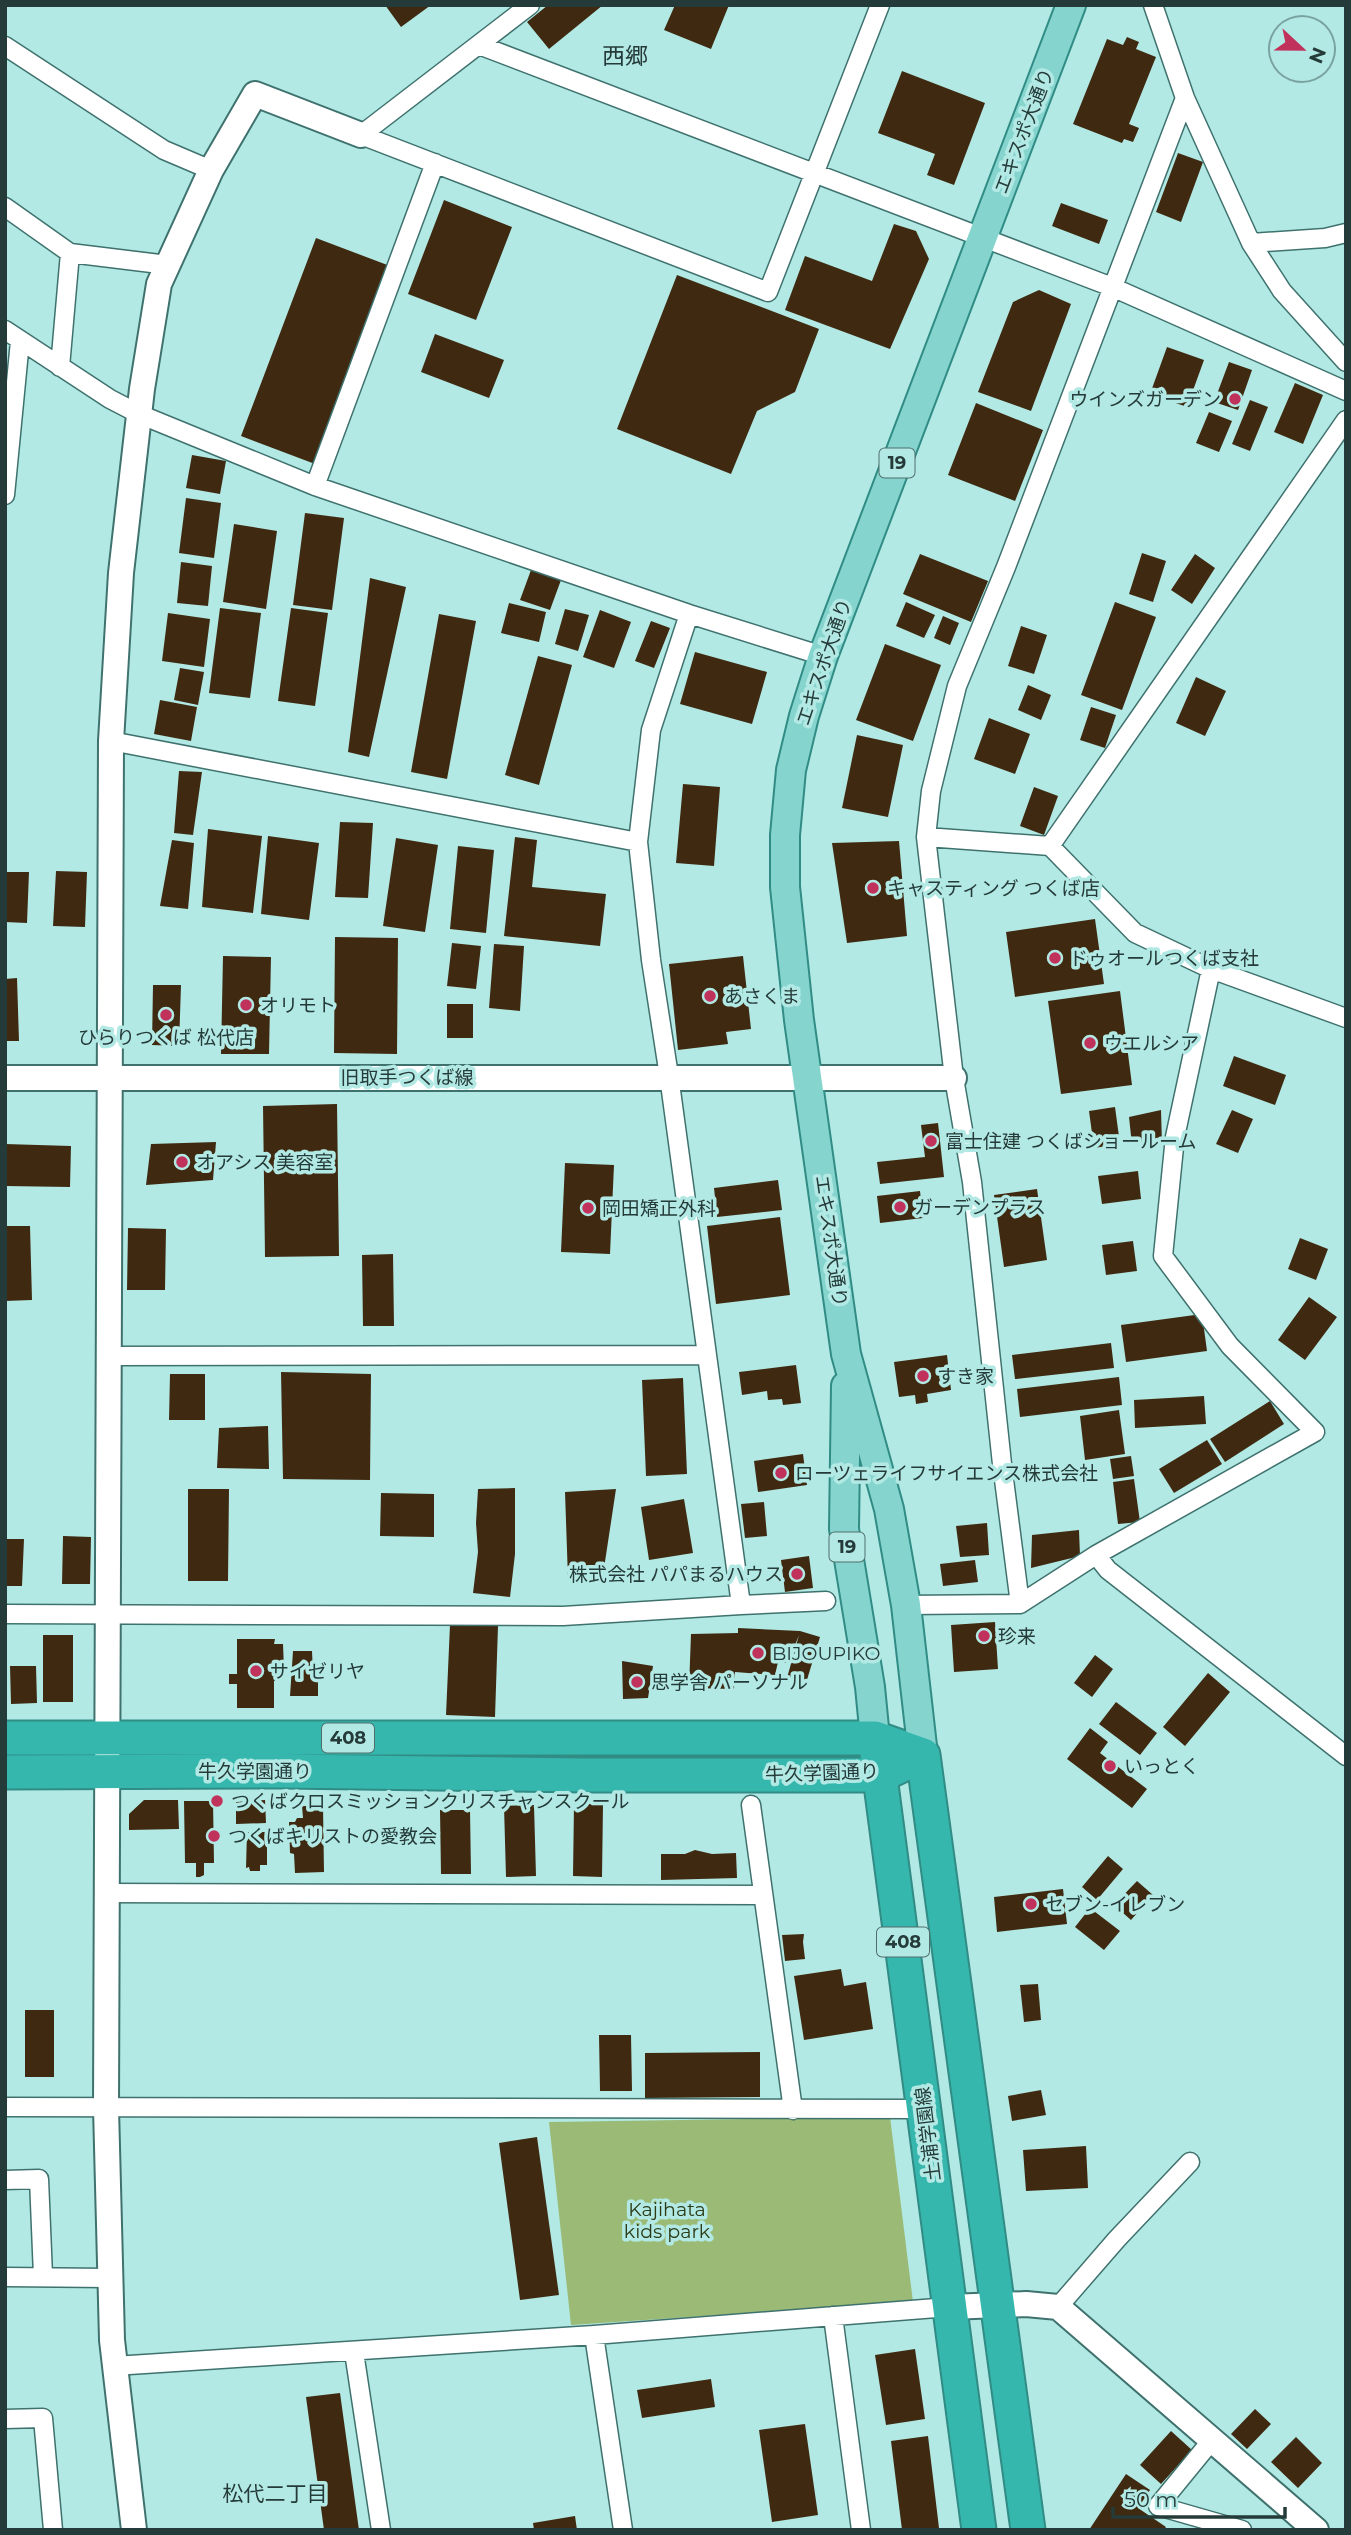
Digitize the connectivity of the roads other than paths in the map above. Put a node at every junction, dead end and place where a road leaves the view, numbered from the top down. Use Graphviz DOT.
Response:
graph roads {
  1 [pos="530,5"];
  2 [pos="880,5"];
  3 [pos="1071,5"];
  4 [pos="1153,5"];
  5 [pos="479,45"];
  6 [pos="5,46"];
  7 [pos="1185,98"];
  8 [pos="361,135"];
  9 [pos="435,163"];
  10 [pos="211,170"];
  11 [pos="815,172"];
  12 [pos="5,207"];
  13 [pos="1346,233"];
  14 [pos="983,238"];
  15 [pos="1251,243"];
  16 [pos="70,253"];
  17 [pos="168,265"];
  18 [pos="1112,287"];
  19 [pos="13,335"];
  20 [pos="1346,362"];
  21 [pos="60,367"];
  22 [pos="1346,391"];
  23 [pos="139,414"];
  24 [pos="1346,421"];
  25 [pos="315,486"];
  26 [pos="5,495"];
  27 [pos="689,614"];
  28 [pos="823,656"];
  29 [pos="111,741"];
  30 [pos="926,837"];
  31 [pos="638,842"];
  32 [pos="1050,846"];
  33 [pos="1211,969"];
  34 [pos="1346,1018"];
  35 [pos="669,1076"];
  36 [pos="809,1077"];
  37 [pos="5,1078"];
  38 [pos="110,1078"];
  39 [pos="954,1078"];
  40 [pos="846,1354"];
  41 [pos="705,1355"];
  42 [pos="109,1356"];
  43 [pos="1096,1555"];
  44 [pos="826,1601"];
  45 [pos="1020,1604"];
  46 [pos="741,1605"];
  47 [pos="905,1605"];
  48 [pos="5,1614"];
  49 [pos="106,1614"];
  50 [pos="107,1737"];
  51 [pos="5,1738"];
  52 [pos="875,1738"];
  53 [pos="923,1755"];
  54 [pos="1346,1756"];
  55 [pos="5,1772"];
  56 [pos="107,1772"];
  57 [pos="881,1775"];
  58 [pos="751,1805"];
  59 [pos="107,1893"];
  60 [pos="762,1895"];
  61 [pos="5,2107"];
  62 [pos="106,2108"];
  63 [pos="793,2109"];
  64 [pos="925,2109"];
  65 [pos="1189,2162"];
  66 [pos="5,2179"];
  67 [pos="43,2276"];
  68 [pos="5,2277"];
  69 [pos="108,2278"];
  70 [pos="997,2306"];
  71 [pos="948,2307"];
  72 [pos="1058,2307"];
  73 [pos="833,2316"];
  74 [pos="594,2335"];
  75 [pos="354,2351"];
  76 [pos="114,2366"];
  77 [pos="5,2419"];
  78 [pos="1212,2440"];
  79 [pos="53,2530"];
  80 [pos="134,2530"];
  81 [pos="381,2530"];
  82 [pos="623,2530"];
  83 [pos="861,2530"];
  84 [pos="979,2530"];
  85 [pos="1028,2530"];
  86 [pos="1242,2530"];
  87 [pos="1316,2530"];
  1 -- 5 [label="street"];
  2 -- 11 [label="street"];
  3 -- 14 [label="main road, エキスポ大通り / 19"];
  4 -- 7 [label="street"];
  5 -- 8 [label="street"];
  5 -- 11 [label="street"];
  6 -- 10 [label="street"];
  7 -- 15 [label="street"];
  7 -- 18 [label="street"];
  8 -- 9 [label="street"];
  8 -- 10 [label="street"];
  9 -- 11 [label="street"];
  9 -- 25 [label="street"];
  10 -- 17 [label="street"];
  11 -- 14 [label="street"];
  12 -- 16 [label="street"];
  13 -- 15 [label="street"];
  14 -- 18 [label="street"];
  14 -- 28 [label="main road, エキスポ大通り / 19"];
  15 -- 20 [label="street"];
  16 -- 17 [label="street"];
  16 -- 21 [label="street"];
  17 -- 23 [label="street"];
  18 -- 22 [label="street"];
  18 -- 30 [label="street"];
  19 -- 21 [label="street"];
  19 -- 26 [label="street"];
  21 -- 23 [label="street"];
  23 -- 25 [label="street"];
  23 -- 29 [label="street"];
  24 -- 32 [label="street"];
  25 -- 27 [label="street"];
  27 -- 28 [label="street"];
  27 -- 31 [label="street"];
  28 -- 36 [label="main road, エキスポ大通り / 19"];
  29 -- 31 [label="street"];
  29 -- 38 [label="street"];
  30 -- 32 [label="street"];
  30 -- 39 [label="street"];
  31 -- 35 [label="street"];
  32 -- 33 [label="street"];
  33 -- 34 [label="street"];
  33 -- 43 [label="street"];
  35 -- 36 [label="street, 旧取手つくば線"];
  35 -- 38 [label="street, 旧取手つくば線"];
  35 -- 41 [label="street"];
  36 -- 39 [label="street, 旧取手つくば線"];
  36 -- 40 [label="main road, エキスポ大通り / 19"];
  37 -- 38 [label="street, 旧取手つくば線"];
  38 -- 42 [label="street"];
  39 -- 45 [label="street"];
  40 -- 47 [label="main road, エキスポ大通り / 19"];
  40 -- 52 [label="main road, エキスポ大通り / 19"];
  41 -- 42 [label="street"];
  41 -- 46 [label="street"];
  42 -- 49 [label="street"];
  43 -- 45 [label="street"];
  43 -- 54 [label="street"];
  44 -- 46 [label="street"];
  45 -- 47 [label="street"];
  46 -- 49 [label="street"];
  47 -- 53 [label="main road, エキスポ大通り / 19"];
  48 -- 49 [label="street"];
  49 -- 50 [label="street"];
  50 -- 51 [label="highway, 牛久学園通り / 408"];
  50 -- 52 [label="highway, 牛久学園通り / 408"];
  50 -- 56 [label="street"];
  52 -- 53 [label="highway, 牛久学園通り / 408"];
  52 -- 57 [label="highway, 土浦学園線 / 408"];
  53 -- 57 [label="highway, 牛久学園通り / 408"];
  53 -- 70 [label="highway, 408"];
  55 -- 56 [label="highway, 牛久学園通り / 408"];
  56 -- 57 [label="highway, 牛久学園通り / 408"];
  56 -- 59 [label="street"];
  57 -- 64 [label="highway, 土浦学園線 / 408"];
  58 -- 60 [label="street"];
  59 -- 60 [label="street"];
  59 -- 62 [label="street"];
  60 -- 63 [label="street"];
  61 -- 62 [label="street"];
  62 -- 63 [label="street"];
  62 -- 69 [label="street"];
  63 -- 64 [label="street"];
  64 -- 71 [label="highway, 土浦学園線 / 408"];
  65 -- 72 [label="street"];
  66 -- 67 [label="street"];
  67 -- 68 [label="street"];
  67 -- 69 [label="street"];
  69 -- 76 [label="street"];
  70 -- 71 [label="street"];
  70 -- 72 [label="street"];
  70 -- 85 [label="highway, 408"];
  71 -- 73 [label="street"];
  71 -- 84 [label="highway, 土浦学園線 / 408"];
  72 -- 78 [label="street"];
  73 -- 74 [label="street"];
  73 -- 83 [label="street"];
  74 -- 75 [label="street"];
  74 -- 82 [label="street"];
  75 -- 76 [label="street"];
  75 -- 81 [label="street"];
  76 -- 80 [label="street"];
  77 -- 79 [label="street"];
  78 -- 86 [label="street"];
  78 -- 87 [label="street"];
}
